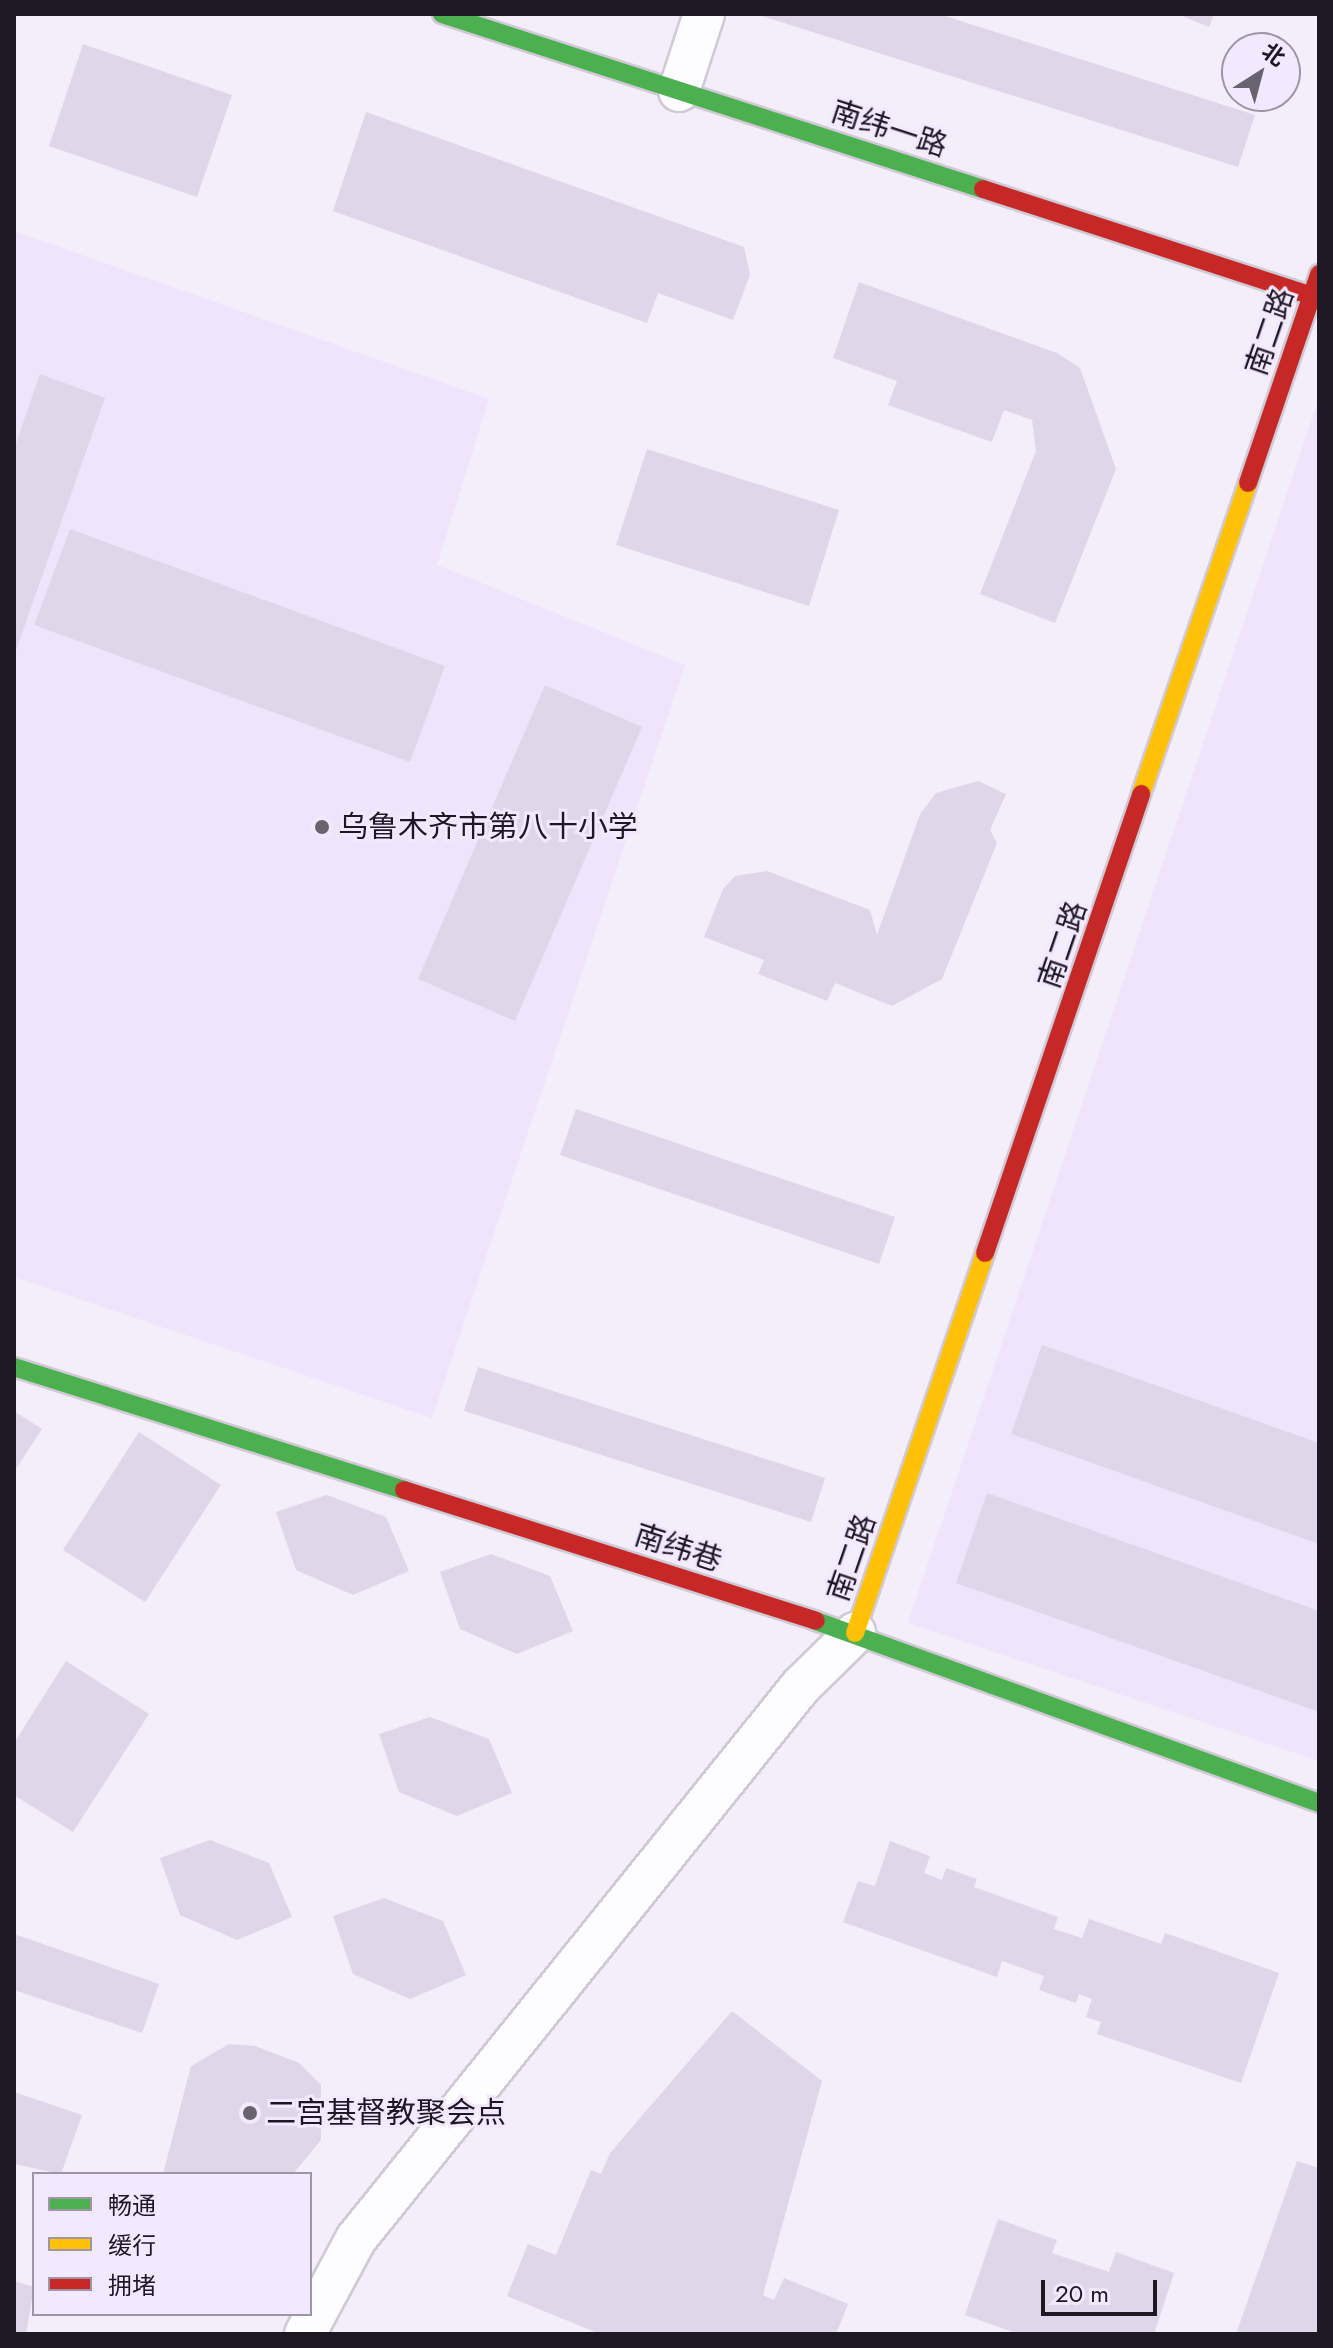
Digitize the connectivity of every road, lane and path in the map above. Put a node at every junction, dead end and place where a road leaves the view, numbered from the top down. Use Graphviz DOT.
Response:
graph roads {
  1 [pos="442,14"];
  2 [pos="704,14"];
  3 [pos="679,91"];
  4 [pos="1319,274"];
  5 [pos="1315,297"];
  6 [pos="14,1367"];
  7 [pos="855,1633"];
  8 [pos="1319,1803"];
  9 [pos="305,2334"];
  1 -- 3 [label="street, 南纬一路"];
  2 -- 3 [label="street"];
  3 -- 5 [label="street, 南纬一路"];
  4 -- 5 [label="street, 南二路"];
  5 -- 7 [label="street, 南二路"];
  6 -- 7 [label="street, 南纬巷"];
  7 -- 8 [label="street, 南纬巷"];
  7 -- 9 [label="street"];
}
